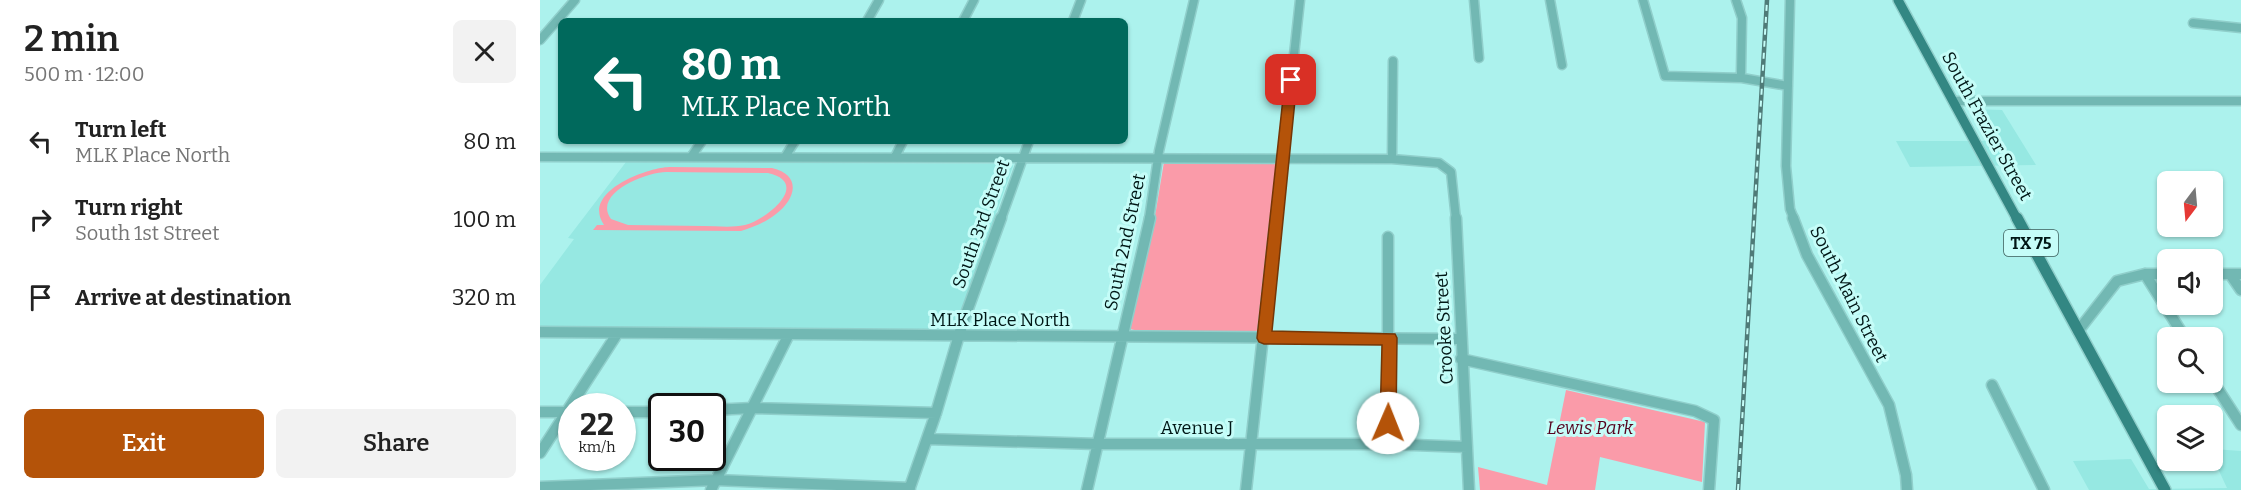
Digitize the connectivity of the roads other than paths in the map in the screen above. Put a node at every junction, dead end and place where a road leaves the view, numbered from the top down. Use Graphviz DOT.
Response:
graph roads {
  1 [pos="575,0"];
  2 [pos="879,0"];
  3 [pos="974,0"];
  4 [pos="1081,0"];
  5 [pos="1194,0"];
  6 [pos="1300,0"];
  7 [pos="1474,0"];
  8 [pos="1550,0"];
  9 [pos="1643,0"];
  10 [pos="1736,0"];
  11 [pos="1790,0"];
  12 [pos="1898,0"];
  13 [pos="559,18"];
  14 [pos="869,18"];
  15 [pos="965,18"];
  16 [pos="1074,18"];
  17 [pos="558,19"];
  18 [pos="2193,23"];
  19 [pos="2241,28"];
  20 [pos="540,40"];
  21 [pos="1479,58"];
  22 [pos="1393,61"];
  23 [pos="1562,65"];
  24 [pos="1741,73"];
  25 [pos="1788,86"];
  26 [pos="1953,100"];
  27 [pos="2241,101"];
  28 [pos="700,144"];
  29 [pos="793,144"];
  30 [pos="902,144"];
  31 [pos="1028,144"];
  32 [pos="540,157"];
  33 [pos="692,157"];
  34 [pos="785,157"];
  35 [pos="895,157"];
  36 [pos="1023,158"];
  37 [pos="1159,158"];
  38 [pos="1283,159"];
  39 [pos="1392,159"];
  40 [pos="1388,237"];
  41 [pos="2145,274"];
  42 [pos="2157,274"];
  43 [pos="2223,274"];
  44 [pos="2230,274"];
  45 [pos="2241,274"];
  46 [pos="2241,290"];
  47 [pos="2178,327"];
  48 [pos="2078,331"];
  49 [pos="540,333"];
  50 [pos="617,334"];
  51 [pos="789,334"];
  52 [pos="959,336"];
  53 [pos="1122,337"];
  54 [pos="1264,338"];
  55 [pos="1389,338"];
  56 [pos="1460,339"];
  57 [pos="1461,359"];
  58 [pos="1992,385"];
  59 [pos="581,393"];
  60 [pos="2220,393"];
  61 [pos="753,408"];
  62 [pos="726,409"];
  63 [pos="540,411"];
  64 [pos="558,412"];
  65 [pos="936,413"];
  66 [pos="2241,425"];
  67 [pos="558,428"];
  68 [pos="927,439"];
  69 [pos="1097,444"];
  70 [pos="1250,444"];
  71 [pos="1388,444"];
  72 [pos="1467,447"];
  73 [pos="540,453"];
  74 [pos="713,485"];
  75 [pos="540,487"];
  76 [pos="910,489"];
  77 [pos="1087,490"];
  78 [pos="1246,490"];
  79 [pos="1469,490"];
  80 [pos="1709,490"];
  81 [pos="1907,490"];
  82 [pos="2044,490"];
  83 [pos="2164,490"];
  1 -- 13 [label="street"];
  2 -- 14 [label="street"];
  3 -- 15 [label="street"];
  4 -- 16 [label="street"];
  5 -- 37 [label="street, South 2nd Street"];
  6 -- 38 [label="street"];
  7 -- 21 [label="street"];
  8 -- 23 [label="street"];
  9 -- 25 [label="street"];
  10 -- 24 [label="street"];
  11 -- 25 [label="street, South Main Street"];
  12 -- 26 [label="main road, South Frazier Street / TX 75"];
  17 -- 20 [label="street"];
  18 -- 19 [label="street"];
  22 -- 39 [label="street"];
  25 -- 81 [label="street, South Main Street"];
  26 -- 27 [label="street"];
  26 -- 48 [label="main road, South Frazier Street / TX 75"];
  28 -- 33 [label="street"];
  29 -- 34 [label="street"];
  30 -- 35 [label="street"];
  31 -- 36 [label="street, South 3rd Street"];
  32 -- 33 [label="street"];
  33 -- 34 [label="street"];
  34 -- 35 [label="street"];
  35 -- 36 [label="street"];
  36 -- 37 [label="street"];
  36 -- 52 [label="street, South 3rd Street"];
  37 -- 38 [label="street"];
  37 -- 53 [label="street, South 2nd Street"];
  38 -- 39 [label="street"];
  38 -- 54 [label="street"];
  39 -- 56 [label="street, Crooke Street"];
  40 -- 55 [label="street"];
  41 -- 42 [label="street"];
  41 -- 47 [label="street"];
  41 -- 48 [label="street"];
  43 -- 44 [label="street"];
  44 -- 45 [label="street"];
  44 -- 46 [label="street"];
  48 -- 83 [label="main road, South Frazier Street / TX 75"];
  49 -- 50 [label="street, MLK Place North"];
  50 -- 51 [label="street, MLK Place North"];
  50 -- 59 [label="street"];
  51 -- 52 [label="street, MLK Place North"];
  51 -- 61 [label="street"];
  52 -- 53 [label="street, MLK Place North"];
  52 -- 65 [label="street, South 3rd Street"];
  53 -- 54 [label="street, MLK Place North"];
  53 -- 69 [label="street, South 2nd Street"];
  54 -- 55 [label="street, MLK Place North"];
  54 -- 70 [label="street"];
  55 -- 56 [label="street, MLK Place North"];
  55 -- 71 [label="street"];
  56 -- 57 [label="street, Crooke Street"];
  57 -- 72 [label="street, Crooke Street"];
  57 -- 80 [label="street"];
  58 -- 82 [label="street"];
  60 -- 66 [label="street"];
  61 -- 62 [label="street"];
  61 -- 65 [label="street"];
  61 -- 74 [label="street"];
  63 -- 64 [label="street"];
  65 -- 68 [label="street, South 3rd Street"];
  67 -- 73 [label="street"];
  68 -- 69 [label="street, Avenue J"];
  68 -- 76 [label="street, South 3rd Street"];
  69 -- 70 [label="street, Avenue J"];
  69 -- 77 [label="street, South 2nd Street"];
  70 -- 71 [label="street, Avenue J"];
  70 -- 78 [label="street"];
  71 -- 72 [label="street, Avenue J"];
  72 -- 79 [label="street, Crooke Street"];
  74 -- 75 [label="street"];
  74 -- 76 [label="street"];
}
